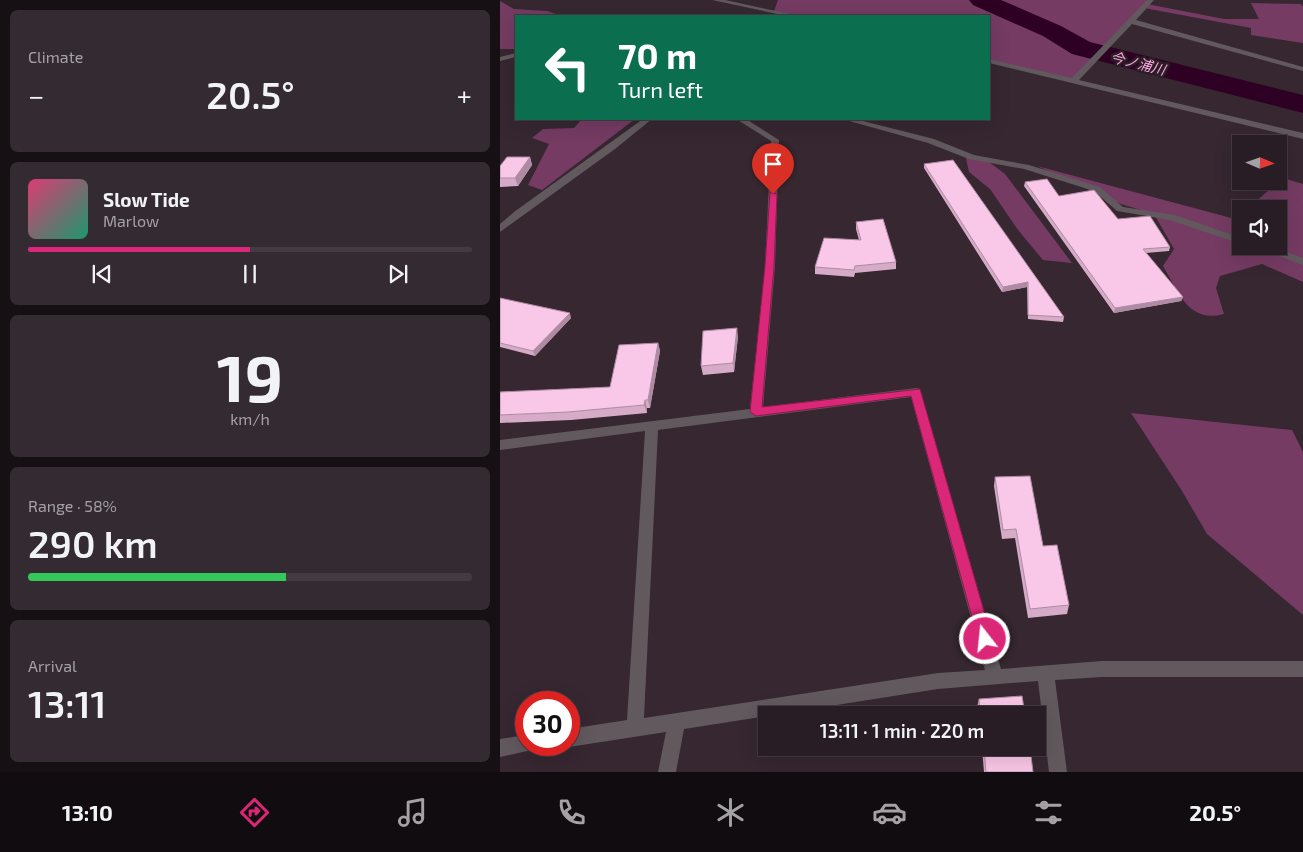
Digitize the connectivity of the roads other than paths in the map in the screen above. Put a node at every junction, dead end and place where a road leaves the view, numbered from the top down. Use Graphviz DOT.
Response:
graph roads {
  1 [pos="715,0"];
  2 [pos="1151,0"];
  3 [pos="775,8"];
  4 [pos="769,15"];
  5 [pos="793,15"];
  6 [pos="1131,21"];
  7 [pos="515,55"];
  8 [pos="500,59"];
  9 [pos="990,61"];
  10 [pos="1303,69"];
  11 [pos="1074,81"];
  12 [pos="647,120"];
  13 [pos="742,120"];
  14 [pos="850,120"];
  15 [pos="1303,136"];
  16 [pos="500,229"];
  17 [pos="1232,238"];
  18 [pos="1283,255"];
  19 [pos="1303,262"];
  20 [pos="756,412"];
  21 [pos="652,426"];
  22 [pos="500,445"];
  23 [pos="1303,669"];
  24 [pos="1046,672"];
  25 [pos="995,676"];
  26 [pos="677,721"];
  27 [pos="636,728"];
  28 [pos="580,736"];
  29 [pos="515,746"];
  30 [pos="500,748"];
  31 [pos="667,772"];
  32 [pos="1058,772"];
  1 -- 3 [label="street"];
  2 -- 6 [label="street"];
  3 -- 4 [label="street"];
  3 -- 5 [label="street"];
  6 -- 10 [label="street"];
  6 -- 11 [label="street"];
  7 -- 8 [label="street"];
  9 -- 11 [label="street"];
  11 -- 15 [label="street"];
  12 -- 16 [label="street"];
  13 -- 20 [label="street"];
  14 -- 17 [label="street"];
  18 -- 19 [label="street"];
  20 -- 21 [label="street"];
  20 -- 25 [label="street"];
  21 -- 22 [label="street"];
  21 -- 27 [label="street"];
  23 -- 24 [label="street"];
  24 -- 25 [label="street"];
  24 -- 32 [label="street"];
  25 -- 26 [label="street"];
  26 -- 27 [label="street"];
  26 -- 31 [label="street"];
  27 -- 28 [label="street"];
  29 -- 30 [label="street"];
}
